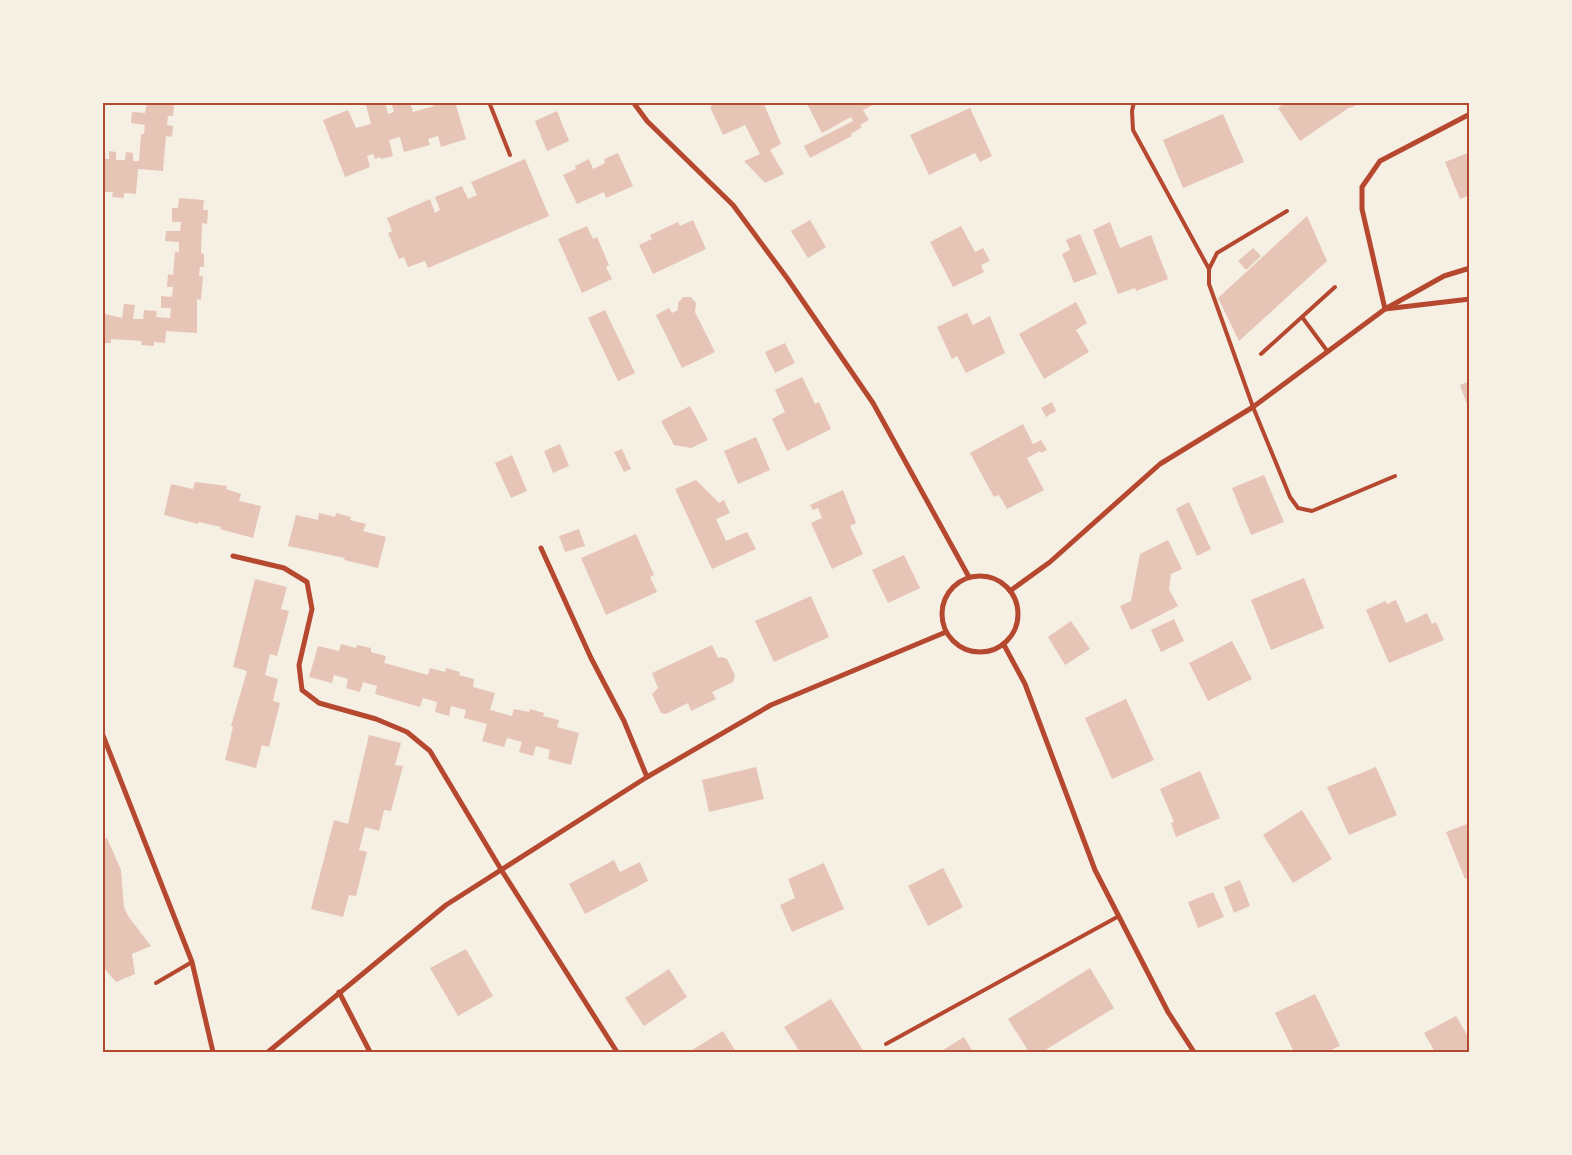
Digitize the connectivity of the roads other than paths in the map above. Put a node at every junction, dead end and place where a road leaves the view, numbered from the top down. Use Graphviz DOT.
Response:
graph roads {
  1 [pos="489,102"];
  2 [pos="633,102"];
  3 [pos="1134,102"];
  4 [pos="1470,114"];
  5 [pos="510,155"];
  6 [pos="1287,211"];
  7 [pos="1470,268"];
  8 [pos="1209,269"];
  9 [pos="1335,287"];
  10 [pos="1470,299"];
  11 [pos="1384,310"];
  12 [pos="1302,317"];
  13 [pos="1328,352"];
  14 [pos="1261,354"];
  15 [pos="1253,407"];
  16 [pos="1395,476"];
  17 [pos="541,548"];
  18 [pos="233,556"];
  19 [pos="969,578"];
  20 [pos="1010,591"];
  21 [pos="946,632"];
  22 [pos="1004,645"];
  23 [pos="102,733"];
  24 [pos="648,777"];
  25 [pos="502,870"];
  26 [pos="1119,916"];
  27 [pos="192,962"];
  28 [pos="156,983"];
  29 [pos="339,992"];
  30 [pos="886,1044"];
  31 [pos="212,1052"];
  32 [pos="268,1052"];
  33 [pos="370,1052"];
  34 [pos="617,1052"];
  35 [pos="1194,1052"];
  1 -- 5 [label="lane"];
  2 -- 19 [label="street"];
  3 -- 8 [label="lane"];
  4 -- 11 [label="street"];
  6 -- 8 [label="lane"];
  7 -- 11 [label="street"];
  8 -- 15 [label="lane"];
  9 -- 12 [label="lane"];
  10 -- 11 [label="street"];
  11 -- 13 [label="street"];
  12 -- 13 [label="lane"];
  12 -- 14 [label="lane"];
  13 -- 15 [label="street"];
  15 -- 16 [label="lane"];
  15 -- 20 [label="street"];
  17 -- 24 [label="street"];
  18 -- 25 [label="street"];
  19 -- 20 [label="street"];
  19 -- 21 [label="street"];
  20 -- 22 [label="street"];
  21 -- 22 [label="street"];
  21 -- 24 [label="street"];
  22 -- 26 [label="street"];
  23 -- 27 [label="street"];
  24 -- 25 [label="street"];
  25 -- 29 [label="street"];
  25 -- 34 [label="street"];
  26 -- 30 [label="lane"];
  26 -- 35 [label="street"];
  27 -- 28 [label="lane"];
  27 -- 31 [label="street"];
  29 -- 32 [label="street"];
  29 -- 33 [label="street"];
}
